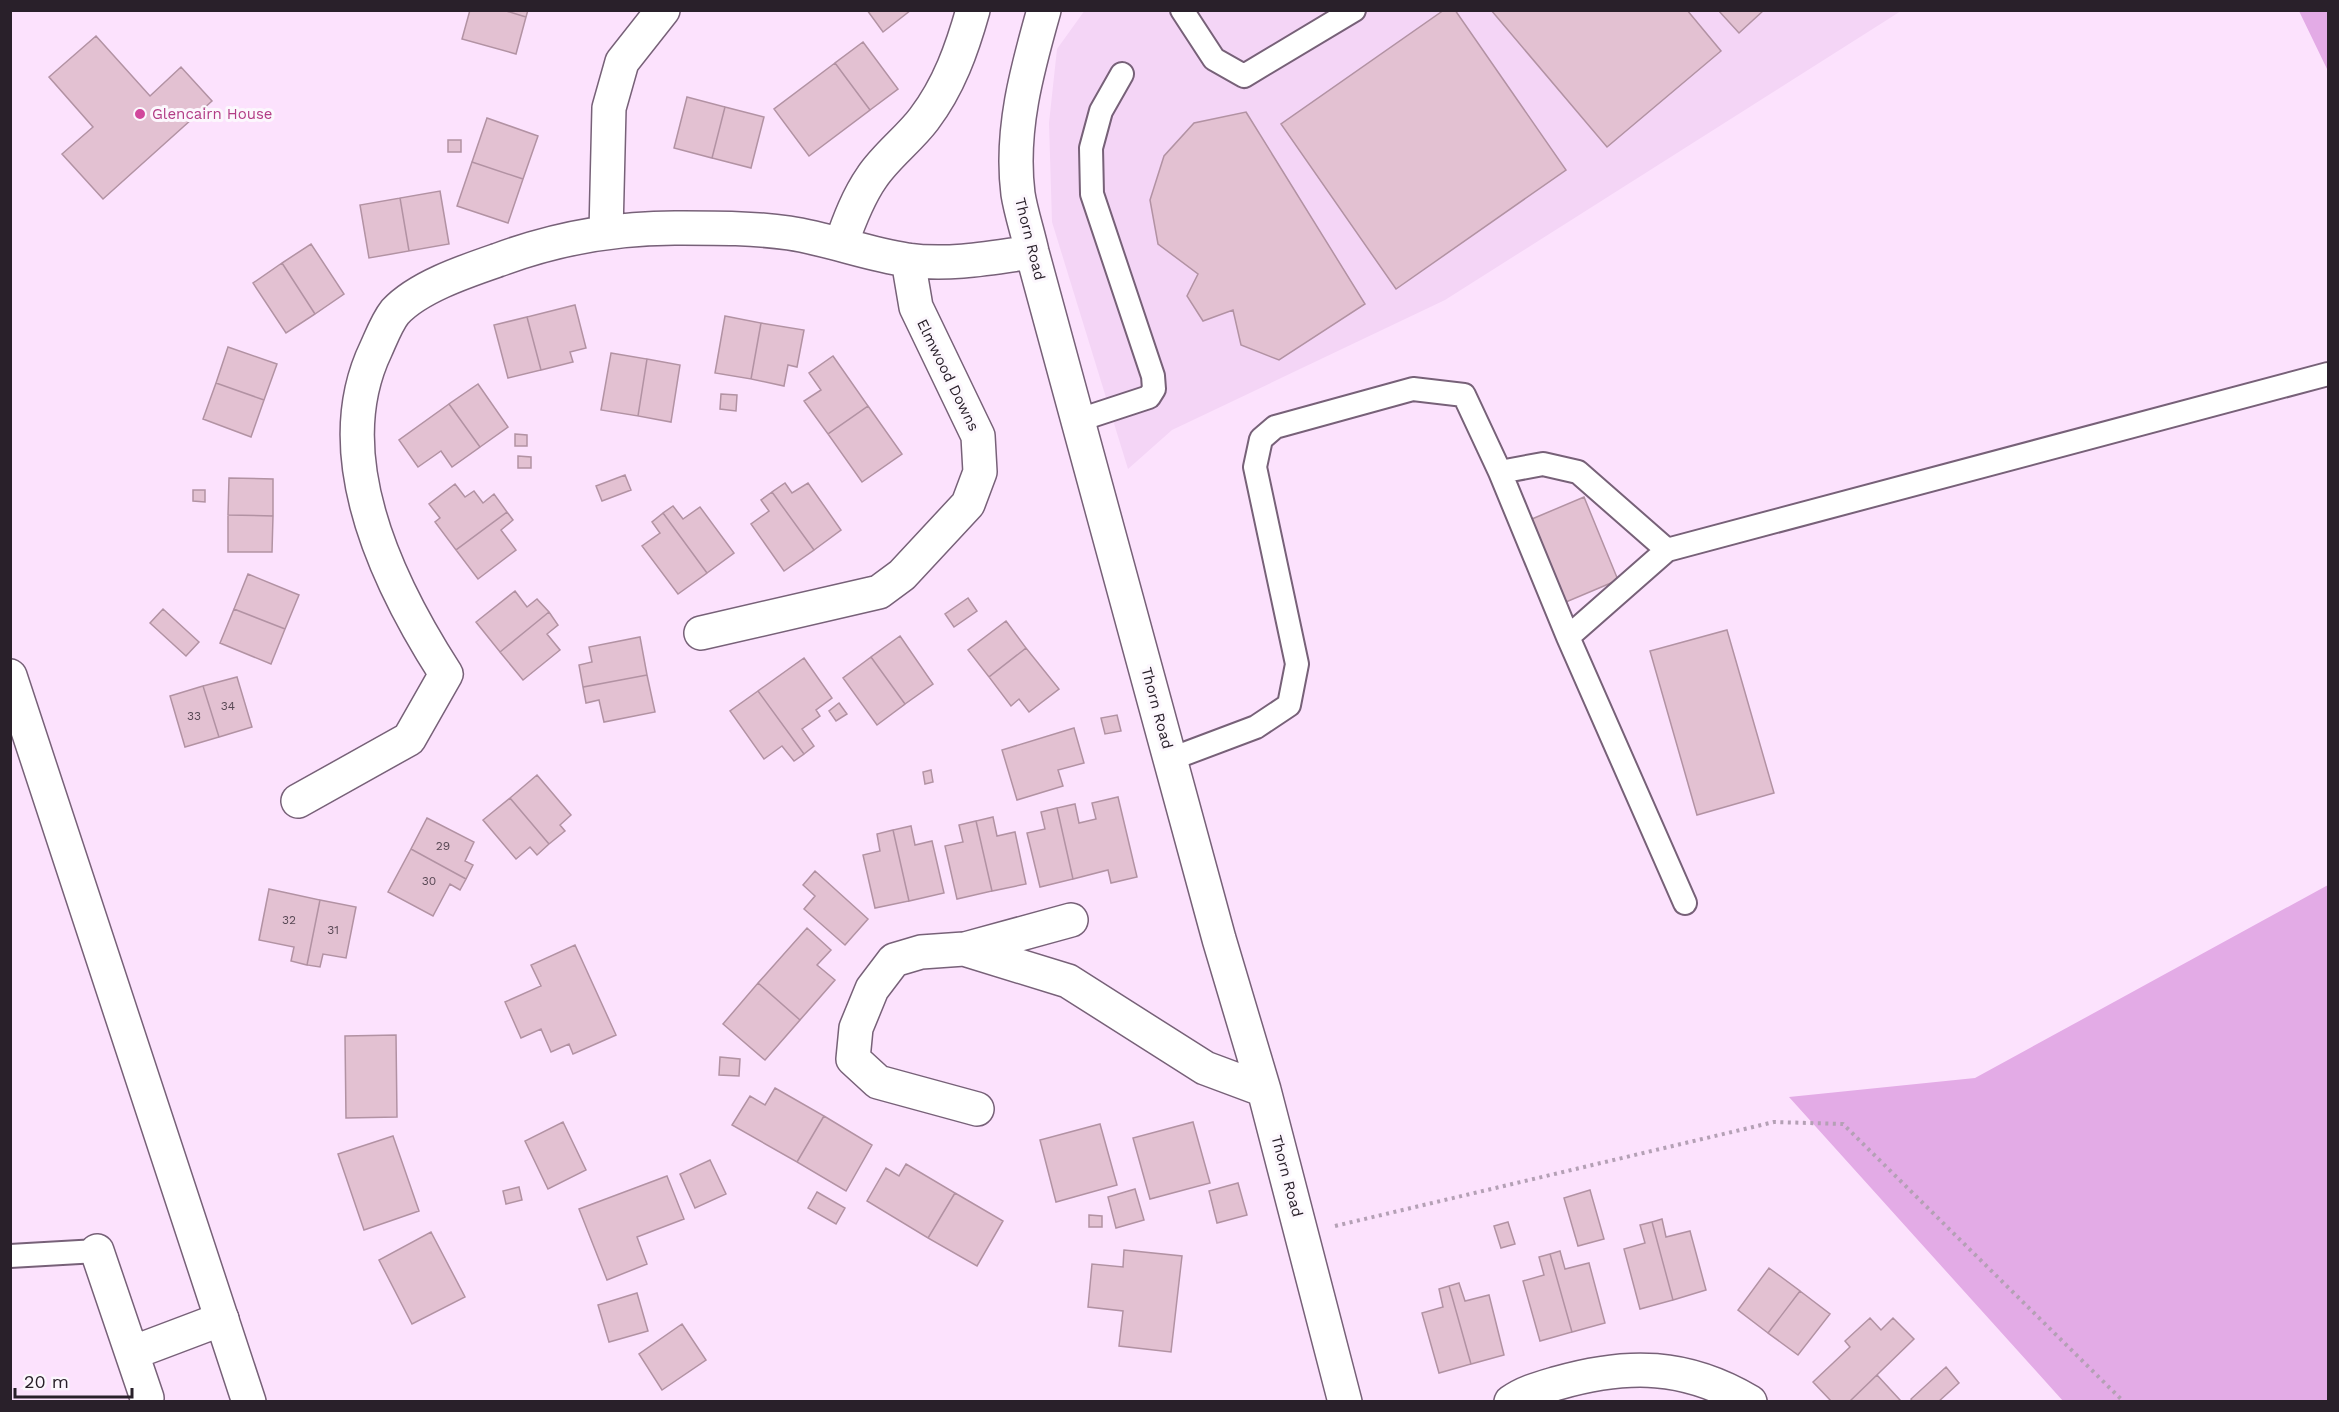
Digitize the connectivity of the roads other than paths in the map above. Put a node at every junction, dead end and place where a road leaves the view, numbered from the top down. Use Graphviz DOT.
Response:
graph roads {
  1 [pos="663,10"];
  2 [pos="973,10"];
  3 [pos="1044,10"];
  4 [pos="1182,10"];
  5 [pos="1354,10"];
  6 [pos="1122,74"];
  7 [pos="606,232"];
  8 [pos="841,244"];
  9 [pos="1032,252"];
  10 [pos="908,260"];
  11 [pos="2328,374"];
  12 [pos="1079,420"];
  13 [pos="1500,472"];
  14 [pos="1667,550"];
  15 [pos="701,633"];
  16 [pos="1568,637"];
  17 [pos="10,676"];
  18 [pos="1171,759"];
  19 [pos="298,801"];
  20 [pos="1685,903"];
  21 [pos="1071,920"];
  22 [pos="964,949"];
  23 [pos="1264,1090"];
  24 [pos="977,1109"];
  25 [pos="97,1251"];
  26 [pos="10,1256"];
  27 [pos="222,1319"];
  28 [pos="132,1353"];
  29 [pos="148,1400"];
  30 [pos="249,1401"];
  31 [pos="1345,1401"];
  32 [pos="1511,1401"];
  33 [pos="1750,1401"];
  1 -- 7 [label="street"];
  2 -- 8 [label="street"];
  3 -- 9 [label="street, Thorn Road"];
  4 -- 5 [label="lane"];
  6 -- 12 [label="lane"];
  7 -- 8 [label="street"];
  7 -- 19 [label="street"];
  8 -- 10 [label="street"];
  9 -- 10 [label="street"];
  9 -- 12 [label="street, Thorn Road"];
  10 -- 15 [label="street, Elmwood Downs"];
  11 -- 14 [label="lane"];
  12 -- 18 [label="street, Thorn Road"];
  13 -- 14 [label="lane"];
  13 -- 16 [label="lane"];
  13 -- 18 [label="lane"];
  14 -- 16 [label="lane"];
  16 -- 20 [label="lane"];
  17 -- 27 [label="street"];
  18 -- 23 [label="street, Thorn Road"];
  21 -- 22 [label="street"];
  22 -- 23 [label="street"];
  22 -- 24 [label="street"];
  23 -- 31 [label="street, Thorn Road"];
  25 -- 26 [label="lane"];
  25 -- 28 [label="street"];
  27 -- 28 [label="street"];
  27 -- 30 [label="street"];
  28 -- 29 [label="street"];
  32 -- 33 [label="street"];
}
